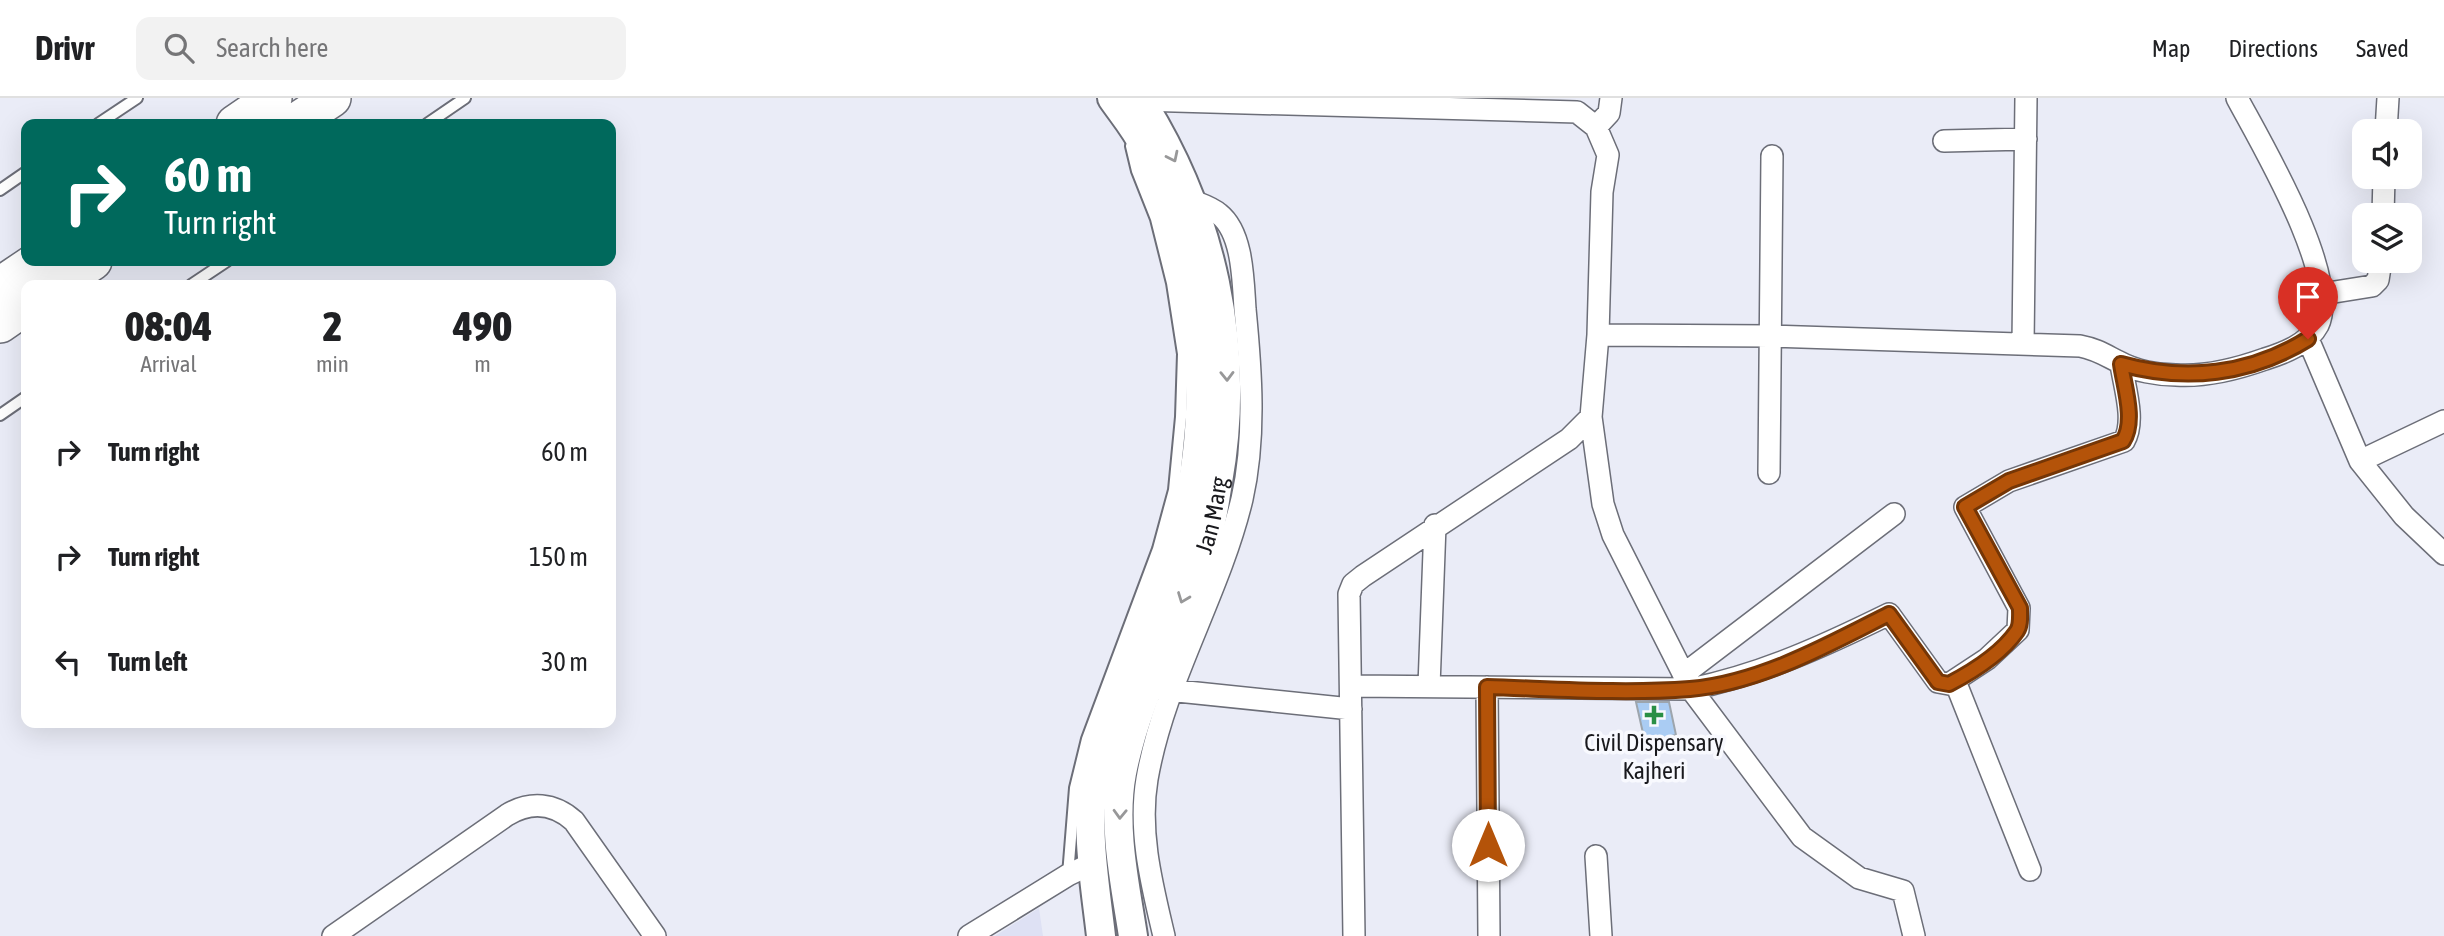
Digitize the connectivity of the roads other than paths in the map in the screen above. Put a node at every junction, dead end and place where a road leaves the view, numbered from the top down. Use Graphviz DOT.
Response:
graph roads {
  1 [pos="137,98"];
  2 [pos="273,98"];
  3 [pos="332,98"];
  4 [pos="465,98"];
  5 [pos="1611,98"];
  6 [pos="2026,98"];
  7 [pos="2237,98"];
  8 [pos="2388,98"];
  9 [pos="1119,102"];
  10 [pos="106,119"];
  11 [pos="242,119"];
  12 [pos="300,119"];
  13 [pos="434,119"];
  14 [pos="2387,119"];
  15 [pos="1596,127"];
  16 [pos="2026,139"];
  17 [pos="1944,141"];
  18 [pos="1772,156"];
  19 [pos="21,175"];
  20 [pos="0,190"];
  21 [pos="30,266"];
  22 [pos="86,266"];
  23 [pos="220,266"];
  24 [pos="2379,273"];
  25 [pos="64,280"];
  26 [pos="198,280"];
  27 [pos="0,286"];
  28 [pos="2322,294"];
  29 [pos="21,309"];
  30 [pos="0,324"];
  31 [pos="1598,335"];
  32 [pos="1771,336"];
  33 [pos="2308,339"];
  34 [pos="2023,344"];
  35 [pos="2121,364"];
  36 [pos="21,400"];
  37 [pos="0,415"];
  38 [pos="1591,417"];
  39 [pos="2444,421"];
  40 [pos="2360,461"];
  41 [pos="1769,473"];
  42 [pos="1894,514"];
  43 [pos="1435,525"];
  44 [pos="2444,554"];
  45 [pos="1955,681"];
  46 [pos="1688,682"];
  47 [pos="1429,686"];
  48 [pos="1351,687"];
  49 [pos="1487,687"];
  50 [pos="1160,689"];
  51 [pos="1351,709"];
  52 [pos="1596,856"];
  53 [pos="1081,869"];
  54 [pos="2030,870"];
  55 [pos="334,936"];
  56 [pos="655,936"];
  57 [pos="969,936"];
  58 [pos="1101,936"];
  59 [pos="1133,936"];
  60 [pos="1164,936"];
  61 [pos="1354,936"];
  62 [pos="1489,936"];
  63 [pos="1601,936"];
  64 [pos="1914,936"];
  1 -- 10 [label="lane"];
  2 -- 11 [label="highway"];
  3 -- 12 [label="highway"];
  4 -- 13 [label="lane"];
  5 -- 15 [label="street"];
  6 -- 16 [label="street"];
  7 -- 28 [label="street"];
  8 -- 14 [label="street"];
  9 -- 15 [label="street"];
  9 -- 50 [label="main road, Jan Marg, one-way"];
  9 -- 53 [label="main road, Jan Marg"];
  15 -- 31 [label="street"];
  16 -- 17 [label="street"];
  16 -- 34 [label="street"];
  18 -- 32 [label="street"];
  19 -- 20 [label="lane"];
  21 -- 27 [label="highway"];
  22 -- 25 [label="highway"];
  23 -- 26 [label="lane"];
  24 -- 28 [label="street"];
  28 -- 33 [label="street"];
  29 -- 30 [label="highway"];
  31 -- 32 [label="street"];
  31 -- 38 [label="street"];
  32 -- 34 [label="street"];
  32 -- 41 [label="street"];
  33 -- 35 [label="street"];
  33 -- 40 [label="street"];
  34 -- 35 [label="street"];
  35 -- 45 [label="street"];
  36 -- 37 [label="lane"];
  38 -- 43 [label="street"];
  38 -- 46 [label="street"];
  39 -- 40 [label="street"];
  40 -- 44 [label="street"];
  42 -- 46 [label="street"];
  43 -- 47 [label="street"];
  43 -- 48 [label="street"];
  45 -- 46 [label="street"];
  45 -- 54 [label="street"];
  46 -- 49 [label="street"];
  46 -- 64 [label="street"];
  47 -- 48 [label="street"];
  47 -- 49 [label="street"];
  48 -- 51 [label="street"];
  49 -- 62 [label="street"];
  50 -- 51 [label="street"];
  50 -- 59 [label="main road, Jan Marg, one-way"];
  50 -- 60 [label="street"];
  51 -- 61 [label="street"];
  52 -- 63 [label="street"];
  53 -- 57 [label="street"];
  53 -- 58 [label="main road, Jan Marg"];
  55 -- 56 [label="street"];
}
